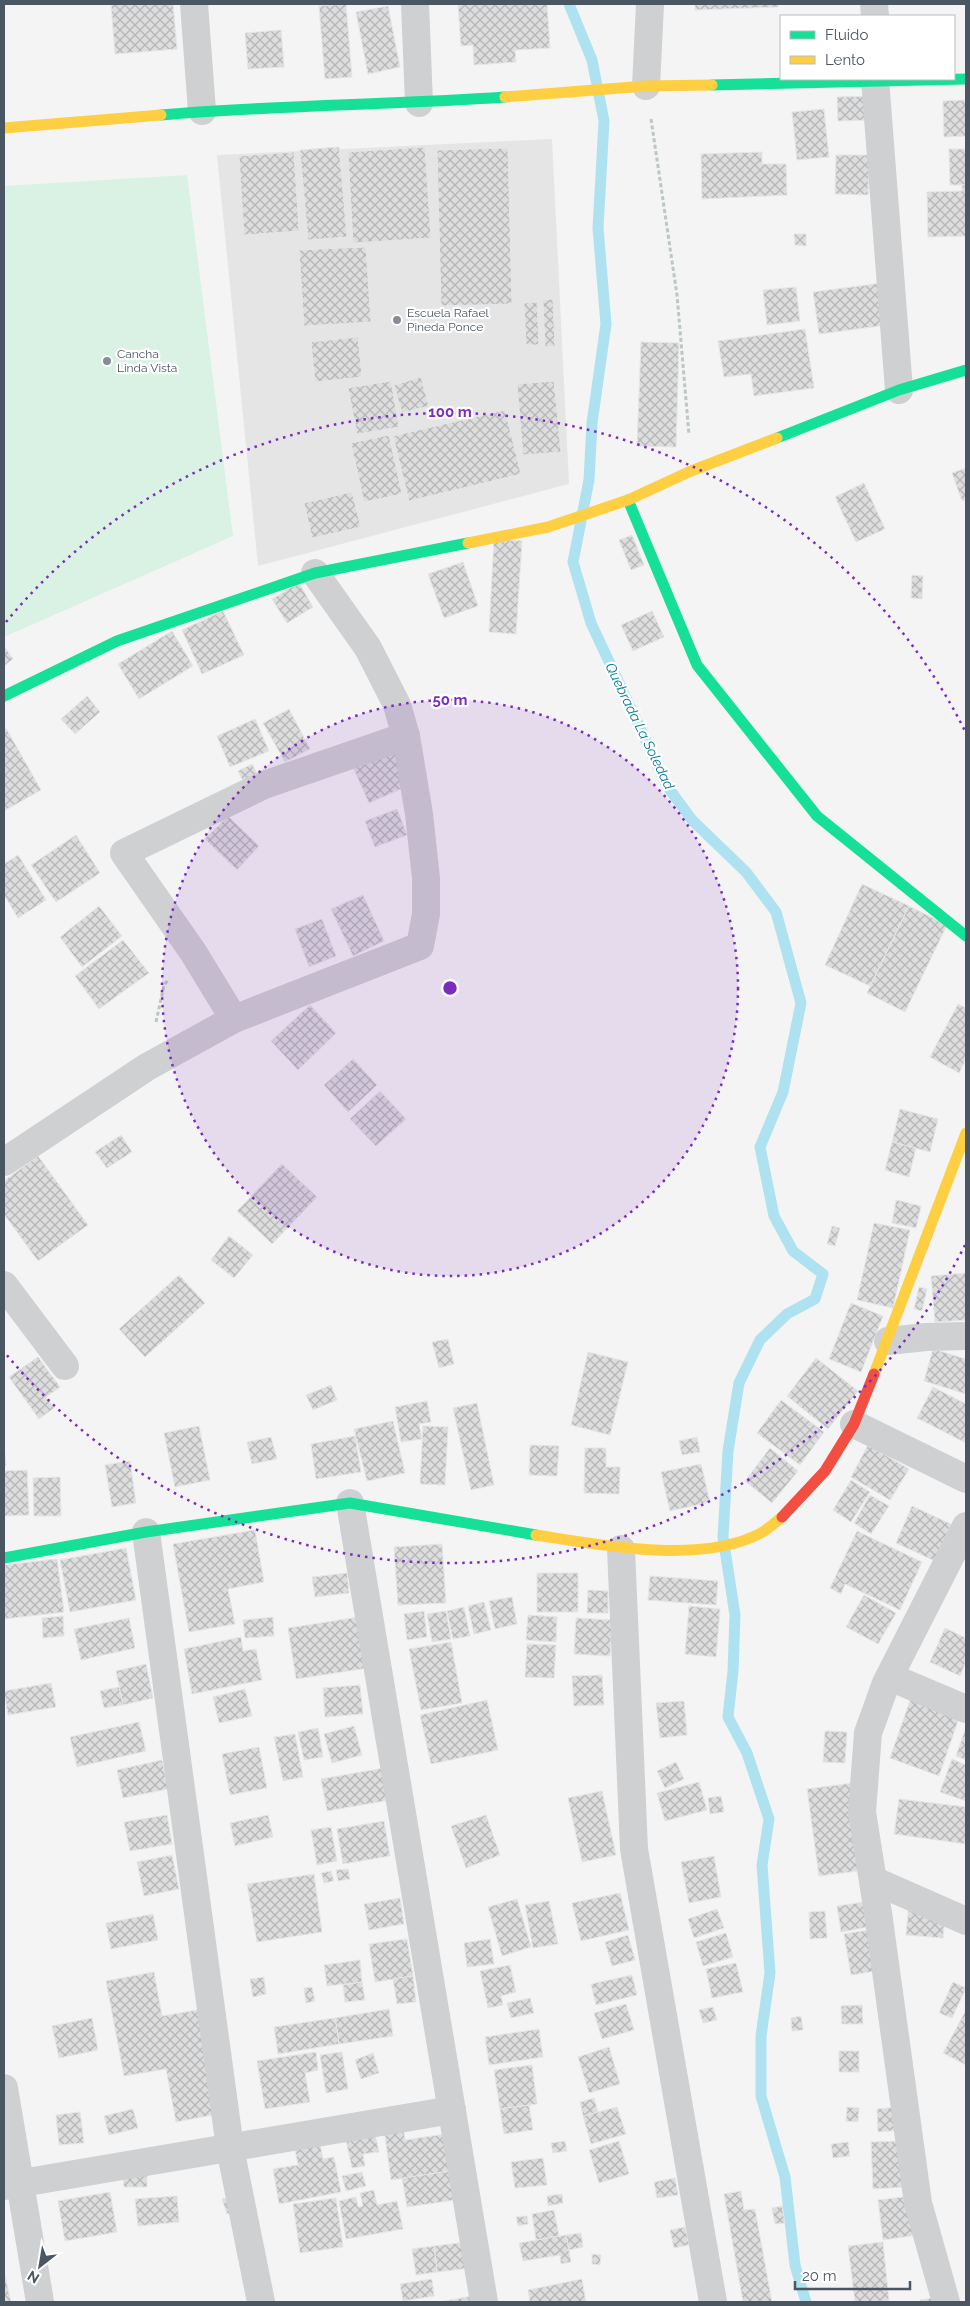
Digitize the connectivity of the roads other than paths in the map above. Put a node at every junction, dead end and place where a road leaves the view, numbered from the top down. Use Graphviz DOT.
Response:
graph roads {
  1 [pos="194,4"];
  2 [pos="415,4"];
  3 [pos="650,4"];
  4 [pos="875,80"];
  5 [pos="635,87"];
  6 [pos="419,104"];
  7 [pos="202,111"];
  8 [pos="4,128"];
  9 [pos="966,370"];
  10 [pos="899,390"];
  11 [pos="628,500"];
  12 [pos="314,573"];
  13 [pos="4,696"];
  14 [pos="406,736"];
  15 [pos="966,936"];
  16 [pos="234,1020"];
  17 [pos="966,1133"];
  18 [pos="4,1162"];
  19 [pos="4,1285"];
  20 [pos="966,1336"];
  21 [pos="888,1341"];
  22 [pos="65,1366"];
  23 [pos="854,1424"];
  24 [pos="966,1479"];
  25 [pos="350,1503"];
  26 [pos="966,1526"];
  27 [pos="146,1532"];
  28 [pos="621,1549"];
  29 [pos="4,1558"];
  30 [pos="890,1677"];
  31 [pos="966,1709"];
  32 [pos="873,1880"];
  33 [pos="966,1921"];
  34 [pos="4,2088"];
  35 [pos="452,2110"];
  36 [pos="230,2148"];
  37 [pos="11,2185"];
  38 [pos="40,2302"];
  39 [pos="261,2302"];
  40 [pos="484,2302"];
  41 [pos="713,2302"];
  42 [pos="946,2302"];
  1 -- 7 [label="street"];
  2 -- 6 [label="street"];
  3 -- 5 [label="street"];
  4 -- 5 [label="street"];
  4 -- 10 [label="street"];
  5 -- 6 [label="street"];
  6 -- 7 [label="street"];
  7 -- 8 [label="street"];
  9 -- 10 [label="street"];
  10 -- 11 [label="street"];
  11 -- 12 [label="street"];
  11 -- 15 [label="street"];
  12 -- 13 [label="street"];
  12 -- 14 [label="street"];
  14 -- 16 [label="street"];
  14 -- 16 [label="street"];
  16 -- 18 [label="street"];
  17 -- 21 [label="street"];
  19 -- 22 [label="street"];
  20 -- 21 [label="street"];
  21 -- 23 [label="street"];
  23 -- 24 [label="street"];
  23 -- 28 [label="street"];
  25 -- 27 [label="street"];
  25 -- 28 [label="street"];
  25 -- 35 [label="street"];
  26 -- 30 [label="street"];
  27 -- 29 [label="street"];
  27 -- 36 [label="street"];
  28 -- 41 [label="street"];
  30 -- 31 [label="street"];
  30 -- 32 [label="street"];
  32 -- 33 [label="street"];
  32 -- 42 [label="street"];
  34 -- 37 [label="street"];
  35 -- 36 [label="street"];
  35 -- 40 [label="street"];
  36 -- 37 [label="street"];
  36 -- 39 [label="street"];
  37 -- 38 [label="street"];
}
